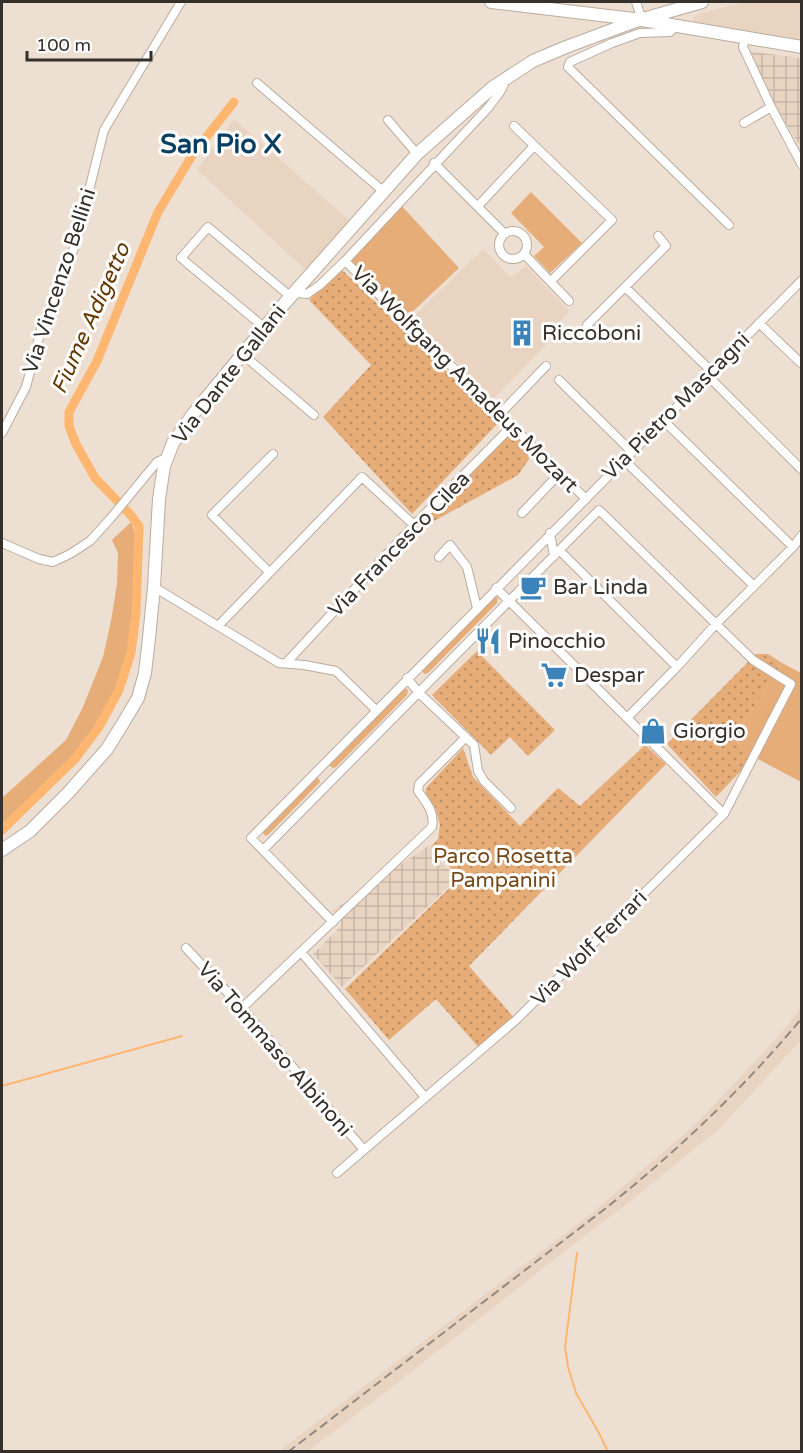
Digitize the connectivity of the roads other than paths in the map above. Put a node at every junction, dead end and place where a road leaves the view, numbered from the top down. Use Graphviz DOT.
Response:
graph roads {
  1 [pos="181,2"];
  2 [pos="491,2"];
  3 [pos="636,2"];
  4 [pos="702,2"];
  5 [pos="642,20"];
  6 [pos="674,26"];
  7 [pos="745,38"];
  8 [pos="801,47"];
  9 [pos="505,78"];
  10 [pos="257,83"];
  11 [pos="771,107"];
  12 [pos="388,120"];
  13 [pos="744,123"];
  14 [pos="514,126"];
  15 [pos="534,146"];
  16 [pos="417,154"];
  17 [pos="434,164"];
  18 [pos="801,165"];
  19 [pos="383,191"];
  20 [pos="478,206"];
  21 [pos="729,225"];
  22 [pos="505,234"];
  23 [pos="658,236"];
  24 [pos="524,254"];
  25 [pos="345,261"];
  26 [pos="801,280"];
  27 [pos="551,281"];
  28 [pos="625,287"];
  29 [pos="293,294"];
  30 [pos="569,301"];
  31 [pos="759,322"];
  32 [pos="587,325"];
  33 [pos="264,328"];
  34 [pos="801,364"];
  35 [pos="546,366"];
  36 [pos="709,373"];
  37 [pos="559,380"];
  38 [pos="500,414"];
  39 [pos="314,415"];
  40 [pos="663,420"];
  41 [pos="512,426"];
  42 [pos="2,433"];
  43 [pos="631,451"];
  44 [pos="273,454"];
  45 [pos="623,459"];
  46 [pos="165,461"];
  47 [pos="801,470"];
  48 [pos="560,473"];
  49 [pos="585,498"];
  50 [pos="522,513"];
  51 [pos="414,525"];
  52 [pos="550,533"];
  53 [pos="801,535"];
  54 [pos="2,543"];
  55 [pos="793,547"];
  56 [pos="556,553"];
  57 [pos="439,557"];
  58 [pos="269,572"];
  59 [pos="753,586"];
  60 [pos="154,587"];
  61 [pos="496,588"];
  62 [pos="508,601"];
  63 [pos="477,608"];
  64 [pos="715,625"];
  65 [pos="218,626"];
  66 [pos="286,663"];
  67 [pos="677,667"];
  68 [pos="408,678"];
  69 [pos="418,692"];
  70 [pos="376,710"];
  71 [pos="627,718"];
  72 [pos="466,737"];
  73 [pos="319,768"];
  74 [pos="331,780"];
  75 [pos="511,808"];
  76 [pos="724,814"];
  77 [pos="2,850"];
  78 [pos="263,850"];
  79 [pos="333,922"];
  80 [pos="186,948"];
  81 [pos="301,952"];
  82 [pos="242,1008"];
  83 [pos="425,1097"];
  84 [pos="364,1150"];
  85 [pos="337,1173"];
  1 -- 42 [label="street, Via Vincenzo Bellini"];
  2 -- 5 [label="street"];
  3 -- 5 [label="street"];
  4 -- 5 [label="street, Via Dante Gallani"];
  5 -- 6 [label="street"];
  5 -- 9 [label="street, Via Dante Gallani"];
  6 -- 7 [label="street"];
  6 -- 21 [label="street"];
  7 -- 8 [label="street"];
  7 -- 11 [label="street"];
  9 -- 16 [label="street, Via Dante Gallani"];
  9 -- 17 [label="street"];
  10 -- 19 [label="street"];
  11 -- 13 [label="street"];
  11 -- 18 [label="street"];
  12 -- 16 [label="street"];
  14 -- 15 [label="street"];
  15 -- 20 [label="street"];
  15 -- 27 [label="street"];
  16 -- 19 [label="street, Via Dante Gallani"];
  17 -- 20 [label="street"];
  17 -- 25 [label="street"];
  19 -- 29 [label="street, Via Dante Gallani"];
  20 -- 22 [label="street"];
  22 -- 24 [label="street"];
  22 -- 24 [label="street"];
  23 -- 28 [label="street"];
  24 -- 27 [label="street"];
  25 -- 29 [label="street"];
  25 -- 38 [label="street, Via Wolfgang Amadeus Mozart"];
  26 -- 31 [label="street, Via Pietro Mascagni"];
  27 -- 30 [label="street"];
  28 -- 32 [label="street"];
  28 -- 36 [label="street"];
  29 -- 33 [label="street, Via Dante Gallani"];
  29 -- 33 [label="street"];
  31 -- 34 [label="street"];
  31 -- 36 [label="street, Via Pietro Mascagni"];
  33 -- 39 [label="street"];
  33 -- 46 [label="street, Via Dante Gallani"];
  35 -- 38 [label="street"];
  36 -- 40 [label="street, Via Pietro Mascagni"];
  36 -- 47 [label="street"];
  37 -- 43 [label="street"];
  38 -- 41 [label="street, Via Wolfgang Amadeus Mozart"];
  40 -- 43 [label="street, Via Pietro Mascagni"];
  40 -- 55 [label="street"];
  41 -- 48 [label="street, Via Wolfgang Amadeus Mozart"];
  41 -- 51 [label="street, Via Francesco Cilea"];
  43 -- 45 [label="street, Via Pietro Mascagni"];
  44 -- 58 [label="street"];
  45 -- 49 [label="street, Via Pietro Mascagni"];
  45 -- 59 [label="street"];
  46 -- 54 [label="street"];
  46 -- 60 [label="street, Via Dante Gallani"];
  48 -- 49 [label="street, Via Wolfgang Amadeus Mozart"];
  48 -- 50 [label="street"];
  49 -- 52 [label="street, Via Pietro Mascagni"];
  51 -- 58 [label="street"];
  51 -- 66 [label="street, Via Francesco Cilea"];
  52 -- 56 [label="street"];
  52 -- 61 [label="street, Via Pietro Mascagni"];
  53 -- 55 [label="street"];
  55 -- 59 [label="street"];
  56 -- 62 [label="street, Via Pietro Mascagni"];
  56 -- 64 [label="street, Via Pietro Mascagni"];
  56 -- 67 [label="street"];
  57 -- 63 [label="street"];
  58 -- 65 [label="street"];
  59 -- 64 [label="street"];
  60 -- 65 [label="street"];
  60 -- 77 [label="street, Via Dante Gallani"];
  61 -- 62 [label="street"];
  61 -- 63 [label="street, Via Pietro Mascagni"];
  62 -- 69 [label="street, Via Pietro Mascagni"];
  62 -- 71 [label="street"];
  63 -- 68 [label="street, Via Pietro Mascagni"];
  64 -- 67 [label="street"];
  64 -- 76 [label="street, Via Wolf Ferrari"];
  65 -- 66 [label="street"];
  66 -- 70 [label="street"];
  67 -- 71 [label="street"];
  68 -- 69 [label="street"];
  68 -- 70 [label="street, Via Pietro Mascagni"];
  69 -- 72 [label="street"];
  69 -- 74 [label="street, Via Pietro Mascagni"];
  70 -- 73 [label="street, Via Pietro Mascagni"];
  71 -- 76 [label="street"];
  72 -- 75 [label="street"];
  72 -- 79 [label="street"];
  73 -- 74 [label="street"];
  73 -- 78 [label="street, Via Pietro Mascagni"];
  74 -- 78 [label="street, Via Pietro Mascagni"];
  76 -- 83 [label="street, Via Wolf Ferrari"];
  78 -- 79 [label="street"];
  79 -- 81 [label="street"];
  80 -- 82 [label="street, Via Tommaso Albinoni"];
  81 -- 82 [label="street"];
  81 -- 83 [label="street"];
  82 -- 84 [label="street, Via Tommaso Albinoni"];
  83 -- 84 [label="street, Via Wolf Ferrari"];
  84 -- 85 [label="street, Via Wolf Ferrari"];
}
